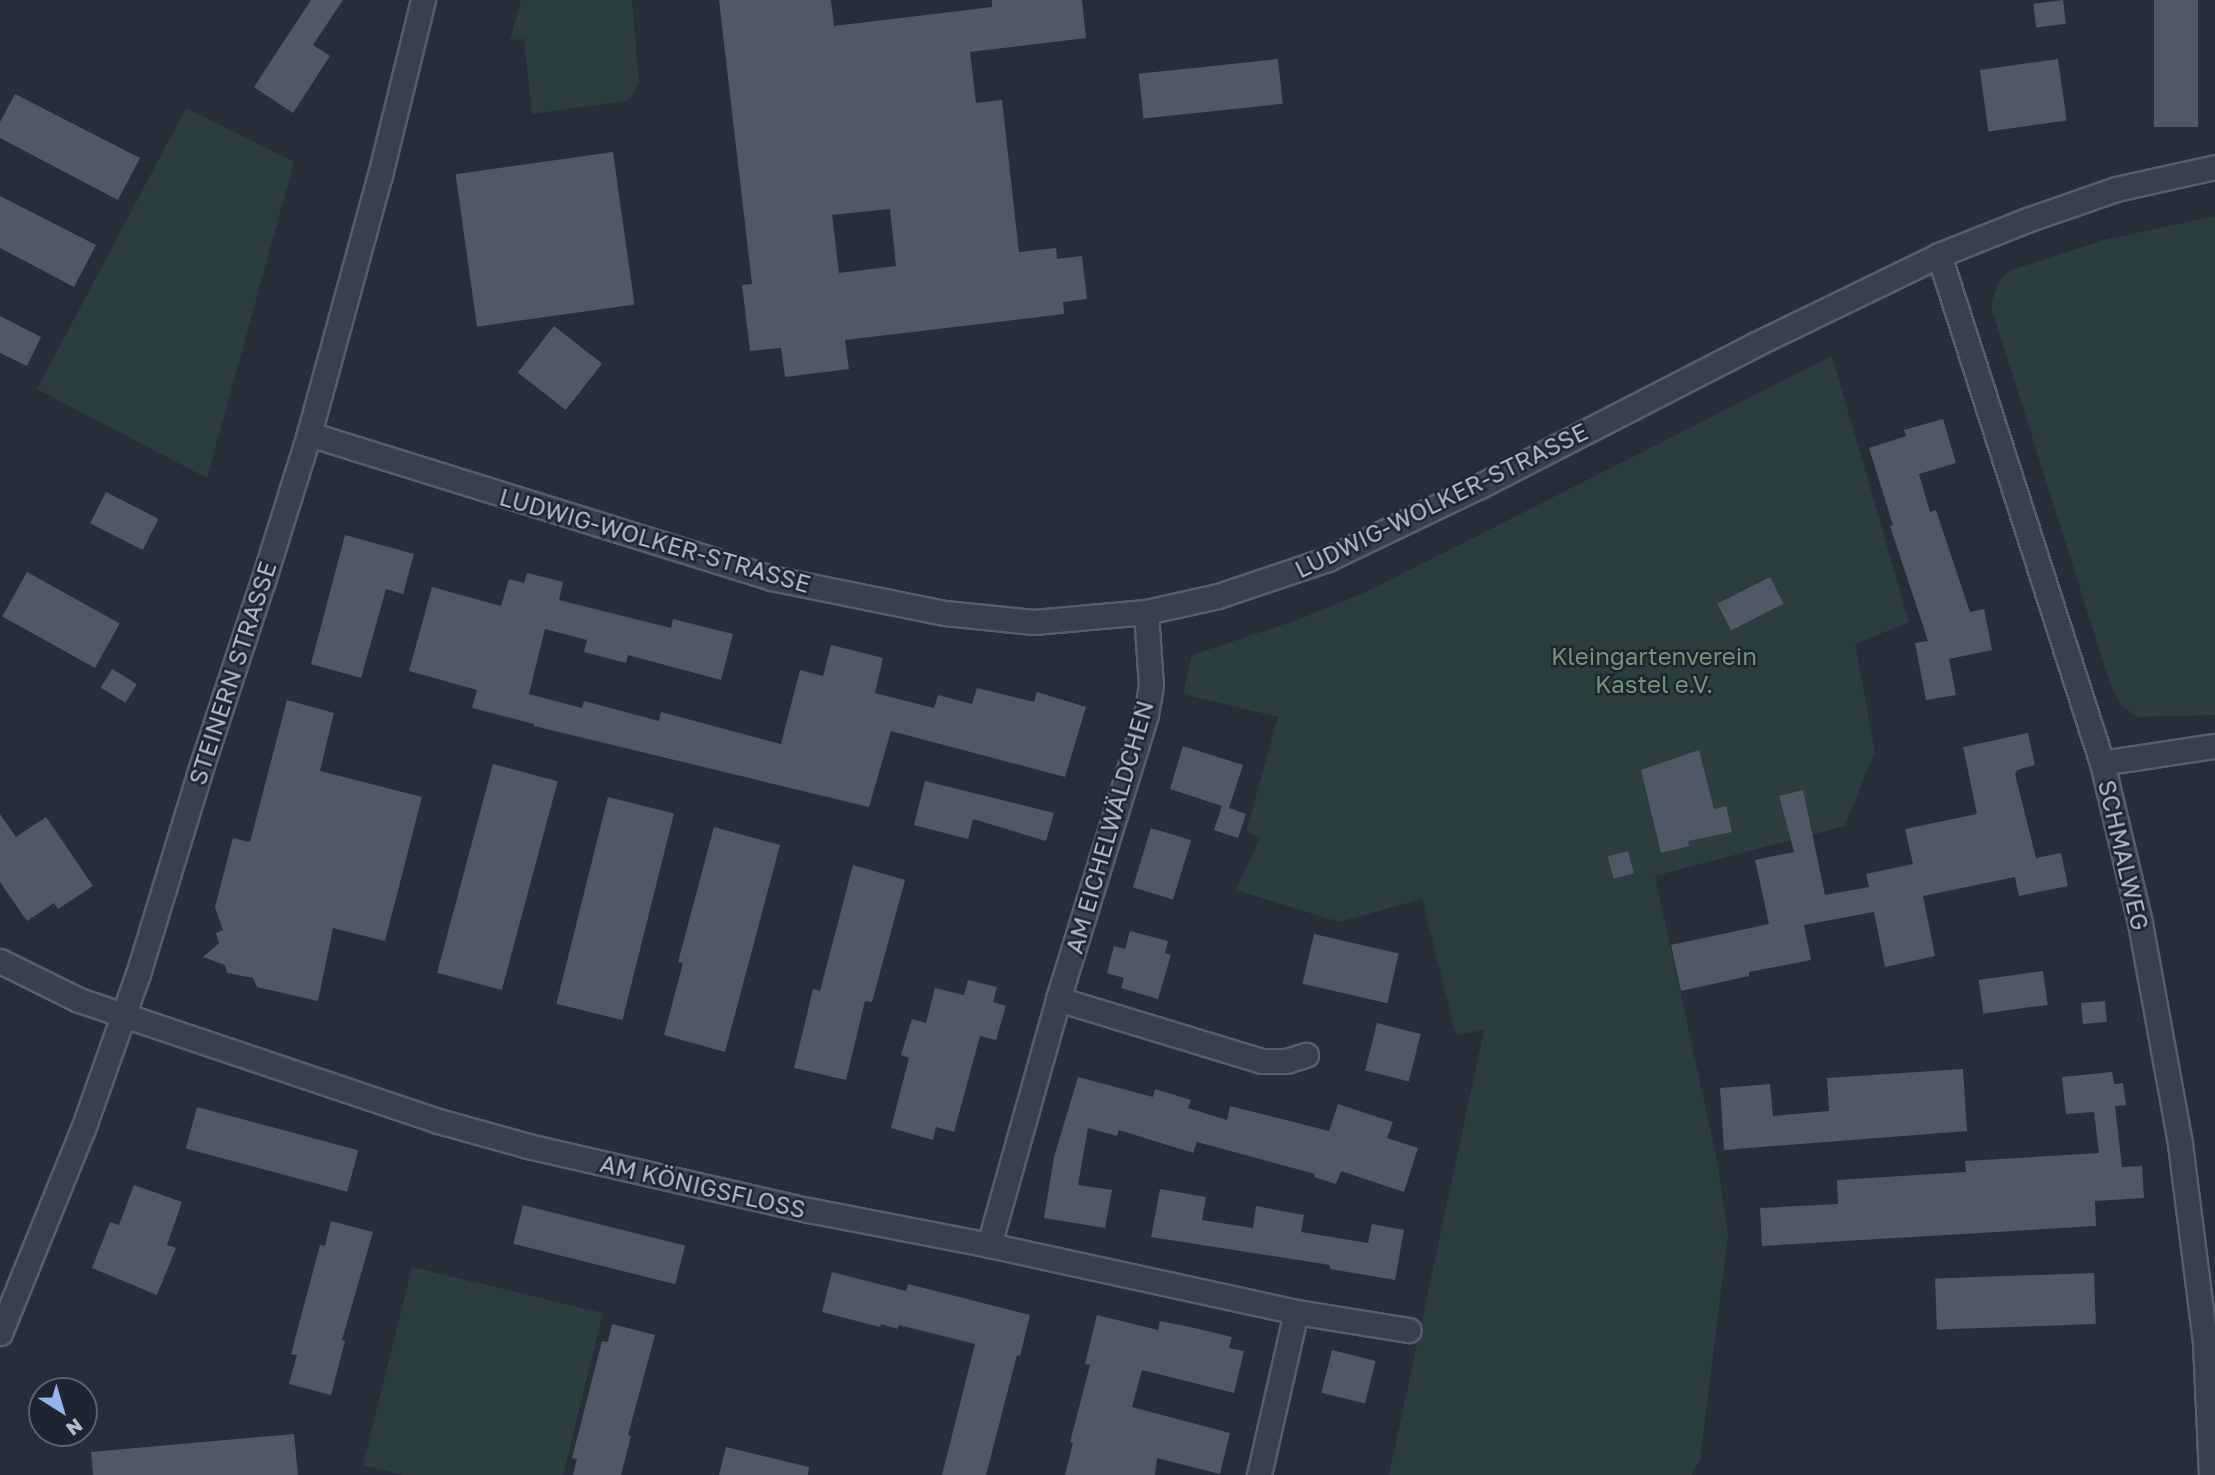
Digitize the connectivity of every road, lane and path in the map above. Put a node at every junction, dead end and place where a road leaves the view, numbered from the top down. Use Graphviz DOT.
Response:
graph roads {
  1 [pos="422,0"];
  2 [pos="2215,167"];
  3 [pos="1940,255"];
  4 [pos="309,434"];
  5 [pos="1146,612"];
  6 [pos="2215,746"];
  7 [pos="2102,764"];
  8 [pos="0,961"];
  9 [pos="1059,999"];
  10 [pos="122,1015"];
  11 [pos="1306,1055"];
  12 [pos="989,1245"];
  13 [pos="1296,1312"];
  14 [pos="1409,1330"];
  15 [pos="0,1333"];
  16 [pos="1259,1475"];
  17 [pos="2211,1475"];
  1 -- 4 [label="street, STEINERN STRASSE"];
  2 -- 3 [label="street, LUDWIG-WOLKER-STRASSE"];
  3 -- 5 [label="street, LUDWIG-WOLKER-STRASSE"];
  3 -- 7 [label="street, SCHMALWEG"];
  4 -- 5 [label="street, LUDWIG-WOLKER-STRASSE"];
  4 -- 10 [label="street, STEINERN STRASSE"];
  5 -- 9 [label="street, AM EICHELWÄLDCHEN"];
  6 -- 7 [label="street"];
  7 -- 17 [label="street, SCHMALWEG"];
  8 -- 10 [label="street, AM KÖNIGSFLOSS"];
  9 -- 11 [label="street"];
  9 -- 12 [label="street, AM EICHELWÄLDCHEN"];
  10 -- 12 [label="street, AM KÖNIGSFLOSS"];
  10 -- 15 [label="street, STEINERN STRASSE"];
  12 -- 13 [label="street, AM KÖNIGSFLOSS"];
  13 -- 14 [label="street, AM KÖNIGSFLOSS"];
  13 -- 16 [label="street"];
}
